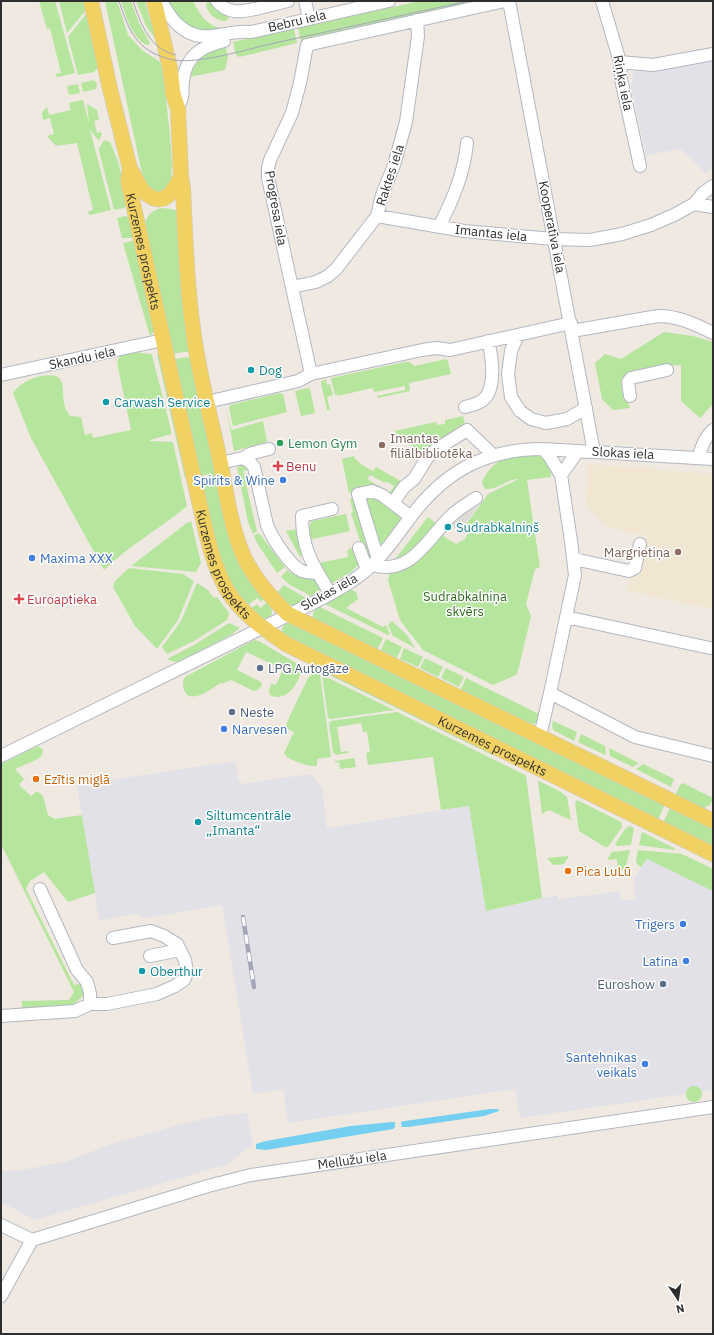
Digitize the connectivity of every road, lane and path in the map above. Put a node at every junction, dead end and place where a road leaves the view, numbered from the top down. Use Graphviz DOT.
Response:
graph roads {
  1 [pos="91,1"];
  2 [pos="154,1"];
  3 [pos="160,1"];
  4 [pos="217,1"];
  5 [pos="288,1"];
  6 [pos="306,1"];
  7 [pos="389,1"];
  8 [pos="505,1"];
  9 [pos="509,1"];
  10 [pos="602,1"];
  11 [pos="310,18"];
  12 [pos="418,20"];
  13 [pos="251,32"];
  14 [pos="713,54"];
  15 [pos="620,62"];
  16 [pos="178,109"];
  17 [pos="467,143"];
  18 [pos="640,166"];
  19 [pos="130,168"];
  20 [pos="181,177"];
  21 [pos="713,187"];
  22 [pos="694,204"];
  23 [pos="713,207"];
  24 [pos="376,216"];
  25 [pos="439,227"];
  26 [pos="554,239"];
  27 [pos="292,287"];
  28 [pos="572,327"];
  29 [pos="713,333"];
  30 [pos="518,335"];
  31 [pos="163,340"];
  32 [pos="488,341"];
  33 [pos="667,370"];
  34 [pos="311,374"];
  35 [pos="1,375"];
  36 [pos="630,396"];
  37 [pos="207,402"];
  38 [pos="465,407"];
  39 [pos="586,408"];
  40 [pos="713,430"];
  41 [pos="269,449"];
  42 [pos="543,449"];
  43 [pos="578,451"];
  44 [pos="594,452"];
  45 [pos="493,455"];
  46 [pos="699,457"];
  47 [pos="243,458"];
  48 [pos="713,459"];
  49 [pos="220,462"];
  50 [pos="560,475"];
  51 [pos="476,498"];
  52 [pos="393,503"];
  53 [pos="332,509"];
  54 [pos="411,517"];
  55 [pos="640,544"];
  56 [pos="359,548"];
  57 [pos="574,559"];
  58 [pos="373,565"];
  59 [pos="318,574"];
  60 [pos="330,593"];
  61 [pos="288,614"];
  62 [pos="566,617"];
  63 [pos="262,627"];
  64 [pos="710,648"];
  65 [pos="550,693"];
  66 [pos="540,736"];
  67 [pos="1,756"];
  68 [pos="713,756"];
  69 [pos="712,818"];
  70 [pos="713,854"];
  71 [pos="40,889"];
  72 [pos="113,938"];
  73 [pos="180,950"];
  74 [pos="150,956"];
  75 [pos="90,1004"];
  76 [pos="1,1016"];
  77 [pos="713,1108"];
  78 [pos="1,1225"];
  79 [pos="32,1240"];
  80 [pos="1,1296"];
  1 -- 19 [label="main road, Kurzemes prospekts"];
  2 -- 16 [label="main road, Kurzemes prospekts"];
  3 -- 13 [label="street, Bebru iela"];
  4 -- 5 [label="street"];
  6 -- 11 [label="street"];
  7 -- 11 [label="street, Bebru iela"];
  8 -- 12 [label="street"];
  9 -- 26 [label="street, Kooperatīva iela"];
  10 -- 15 [label="street, Riņķa iela"];
  11 -- 13 [label="street, Bebru iela"];
  12 -- 24 [label="street, Raktes iela"];
  12 -- 27 [label="street, Progresa iela"];
  13 -- 16 [label="street, Bebru iela"];
  14 -- 15 [label="street"];
  15 -- 18 [label="street, Riņķa iela"];
  16 -- 20 [label="main road, Kurzemes prospekts"];
  17 -- 25 [label="street"];
  19 -- 20 [label="main road"];
  19 -- 31 [label="main road, Kurzemes prospekts"];
  20 -- 37 [label="main road, Kurzemes prospekts"];
  21 -- 22 [label="street, Imantas iela"];
  22 -- 23 [label="street"];
  22 -- 26 [label="street, Imantas iela"];
  24 -- 25 [label="street, Imantas iela"];
  24 -- 27 [label="street, Raktes iela"];
  25 -- 26 [label="street, Imantas iela"];
  26 -- 28 [label="street, Kooperatīva iela"];
  27 -- 34 [label="street, Progresa iela"];
  28 -- 29 [label="street"];
  28 -- 30 [label="street"];
  28 -- 39 [label="street, Kooperatīva iela"];
  30 -- 32 [label="street"];
  30 -- 39 [label="street"];
  31 -- 35 [label="street, Skandu iela"];
  31 -- 63 [label="main road, Kurzemes prospekts"];
  32 -- 34 [label="street"];
  32 -- 38 [label="street"];
  33 -- 36 [label="street"];
  34 -- 37 [label="street"];
  37 -- 49 [label="main road, Kurzemes prospekts"];
  39 -- 44 [label="street, Kooperatīva iela"];
  40 -- 46 [label="street"];
  41 -- 47 [label="street"];
  42 -- 43 [label="street, Slokas iela"];
  42 -- 45 [label="street, Slokas iela"];
  42 -- 50 [label="street"];
  43 -- 44 [label="street, Slokas iela"];
  43 -- 50 [label="street"];
  44 -- 46 [label="street, Slokas iela"];
  45 -- 52 [label="street"];
  45 -- 54 [label="street, Slokas iela"];
  46 -- 48 [label="street, Slokas iela"];
  47 -- 49 [label="street"];
  47 -- 59 [label="street"];
  49 -- 61 [label="main road, Kurzemes prospekts"];
  50 -- 57 [label="street"];
  51 -- 58 [label="street"];
  52 -- 54 [label="street"];
  52 -- 58 [label="street"];
  53 -- 59 [label="street"];
  54 -- 58 [label="street, Slokas iela"];
  55 -- 57 [label="street"];
  56 -- 58 [label="street"];
  57 -- 62 [label="street"];
  58 -- 60 [label="street, Slokas iela"];
  59 -- 60 [label="street"];
  60 -- 61 [label="street, Slokas iela"];
  61 -- 63 [label="street, Slokas iela"];
  61 -- 66 [label="main road, Kurzemes prospekts"];
  62 -- 64 [label="street"];
  62 -- 65 [label="street"];
  63 -- 67 [label="street, Slokas iela"];
  63 -- 70 [label="main road, Kurzemes prospekts"];
  65 -- 66 [label="street"];
  65 -- 68 [label="street"];
  66 -- 69 [label="main road, Kurzemes prospekts"];
  71 -- 75 [label="street"];
  72 -- 73 [label="street"];
  73 -- 74 [label="street"];
  73 -- 75 [label="street"];
  75 -- 76 [label="street"];
  77 -- 79 [label="street, Mellužu iela"];
  78 -- 79 [label="street"];
  79 -- 80 [label="street"];
}
